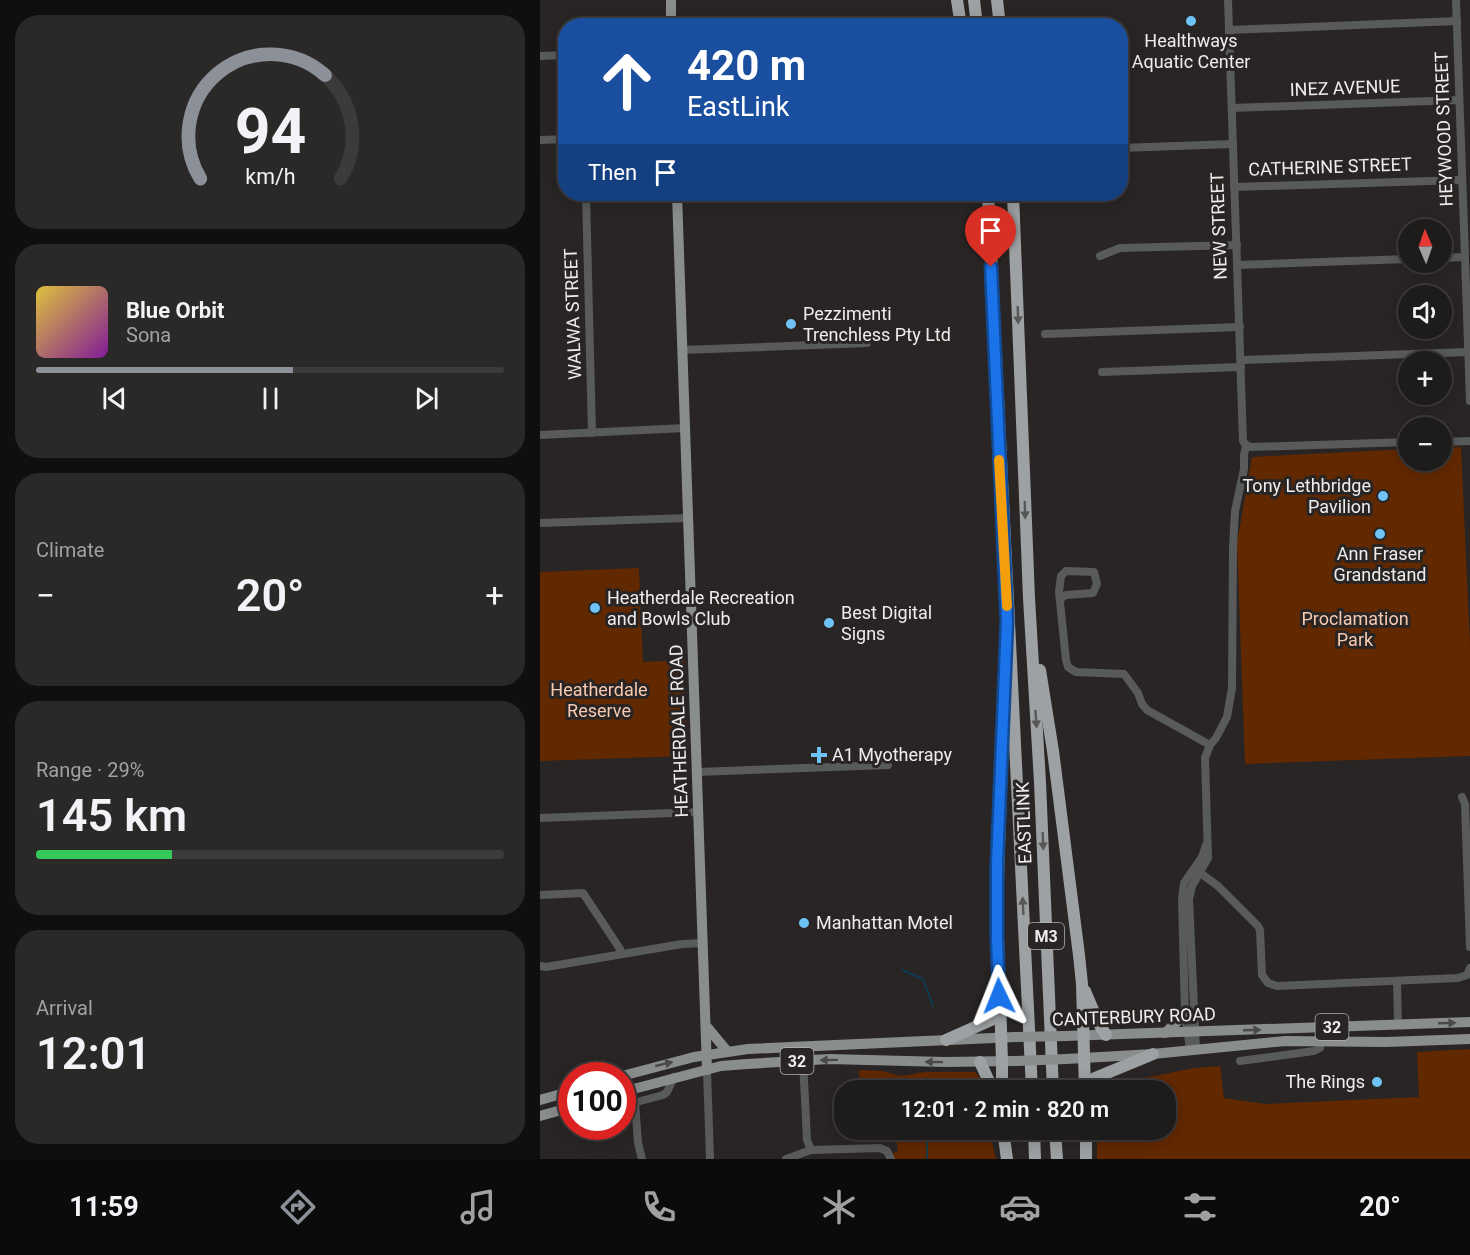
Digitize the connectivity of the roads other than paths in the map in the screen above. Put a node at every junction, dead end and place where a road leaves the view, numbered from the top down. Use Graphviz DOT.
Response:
graph roads {
  1 [pos="670,0"];
  2 [pos="957,0"];
  3 [pos="974,0"];
  4 [pos="997,0"];
  5 [pos="1228,0"];
  6 [pos="1456,0"];
  7 [pos="671,18"];
  8 [pos="960,18"];
  9 [pos="975,18"];
  10 [pos="999,18"];
  11 [pos="1457,21"];
  12 [pos="1229,30"];
  13 [pos="558,55"];
  14 [pos="540,56"];
  15 [pos="1459,100"];
  16 [pos="1232,108"];
  17 [pos="558,139"];
  18 [pos="540,140"];
  19 [pos="1233,144"];
  20 [pos="1128,148"];
  21 [pos="1462,180"];
  22 [pos="1234,187"];
  23 [pos="586,201"];
  24 [pos="677,201"];
  25 [pos="988,201"];
  26 [pos="1012,201"];
  27 [pos="1237,245"];
  28 [pos="1100,256"];
  29 [pos="1465,257"];
  30 [pos="1452,258"];
  31 [pos="1398,259"];
  32 [pos="1238,265"];
  33 [pos="1240,327"];
  34 [pos="1045,334"];
  35 [pos="867,343"];
  36 [pos="683,350"];
  37 [pos="1468,352"];
  38 [pos="1241,364"];
  39 [pos="1102,372"];
  40 [pos="1470,401"];
  41 [pos="685,428"];
  42 [pos="592,433"];
  43 [pos="540,435"];
  44 [pos="1470,441"];
  45 [pos="1398,442"];
  46 [pos="1452,442"];
  47 [pos="1249,446"];
  48 [pos="688,518"];
  49 [pos="540,523"];
  50 [pos="1029,598"];
  51 [pos="1060,599"];
  52 [pos="1007,622"];
  53 [pos="1210,745"];
  54 [pos="888,765"];
  55 [pos="697,772"];
  56 [pos="1462,798"];
  57 [pos="698,812"];
  58 [pos="540,818"];
  59 [pos="1197,871"];
  60 [pos="540,894"];
  61 [pos="703,943"];
  62 [pos="1470,947"];
  63 [pos="621,954"];
  64 [pos="540,966"];
  65 [pos="1470,968"];
  66 [pos="1397,981"];
  67 [pos="1082,984"];
  68 [pos="1000,1011"];
  69 [pos="1185,1014"];
  70 [pos="1470,1022"];
  71 [pos="1386,1025"];
  72 [pos="1398,1025"];
  73 [pos="706,1027"];
  74 [pos="1190,1032"];
  75 [pos="1165,1033"];
  76 [pos="1083,1035"];
  77 [pos="1106,1035"];
  78 [pos="1001,1038"];
  79 [pos="1470,1039"];
  80 [pos="946,1040"];
  81 [pos="1322,1041"];
  82 [pos="1386,1042"];
  83 [pos="1193,1050"];
  84 [pos="727,1051"];
  85 [pos="707,1054"];
  86 [pos="1153,1054"];
  87 [pos="1084,1059"];
  88 [pos="803,1060"];
  89 [pos="1009,1061"];
  90 [pos="1240,1061"];
  91 [pos="980,1062"];
  92 [pos="707,1070"];
  93 [pos="636,1072"];
  94 [pos="674,1077"];
  95 [pos="988,1080"];
  96 [pos="1004,1080"];
  97 [pos="1031,1080"];
  98 [pos="1053,1080"];
  99 [pos="1085,1080"];
  100 [pos="1093,1080"];
  101 [pos="636,1088"];
  102 [pos="558,1094"];
  103 [pos="540,1100"];
  104 [pos="636,1102"];
  105 [pos="558,1111"];
  106 [pos="540,1116"];
  107 [pos="636,1116"];
  108 [pos="1004,1140"];
  109 [pos="1034,1140"];
  110 [pos="1056,1140"];
  111 [pos="1086,1140"];
  112 [pos="811,1150"];
  113 [pos="642,1159"];
  114 [pos="711,1159"];
  115 [pos="786,1159"];
  116 [pos="891,1159"];
  117 [pos="1007,1159"];
  118 [pos="1035,1159"];
  119 [pos="1057,1159"];
  120 [pos="1086,1159"];
  1 -- 7 [label="main road"];
  2 -- 8 [label="highway"];
  3 -- 9 [label="highway"];
  4 -- 10 [label="highway"];
  5 -- 12 [label="street, NEW STREET"];
  6 -- 11 [label="street, HEYWOOD STREET"];
  11 -- 12 [label="street"];
  11 -- 15 [label="street, HEYWOOD STREET"];
  12 -- 16 [label="street, NEW STREET"];
  13 -- 14 [label="street"];
  15 -- 16 [label="street, INEZ AVENUE"];
  15 -- 21 [label="street, HEYWOOD STREET"];
  16 -- 19 [label="street, NEW STREET"];
  17 -- 18 [label="street"];
  19 -- 20 [label="street"];
  19 -- 22 [label="street, NEW STREET"];
  21 -- 22 [label="street, CATHERINE STREET"];
  21 -- 29 [label="street, HEYWOOD STREET"];
  22 -- 27 [label="street, NEW STREET"];
  23 -- 42 [label="street, WALWA STREET"];
  24 -- 36 [label="main road, HEATHERDALE ROAD"];
  25 -- 52 [label="highway, EASTLINK / M3"];
  26 -- 50 [label="highway, EASTLINK / M3, one-way"];
  27 -- 28 [label="street"];
  27 -- 32 [label="street, NEW STREET"];
  29 -- 30 [label="street"];
  29 -- 37 [label="street, HEYWOOD STREET"];
  31 -- 32 [label="street"];
  32 -- 33 [label="street, NEW STREET"];
  33 -- 34 [label="street"];
  33 -- 38 [label="street, NEW STREET"];
  35 -- 36 [label="street"];
  36 -- 41 [label="main road, HEATHERDALE ROAD"];
  37 -- 38 [label="street"];
  37 -- 40 [label="street, HEYWOOD STREET"];
  38 -- 39 [label="street"];
  38 -- 47 [label="street, NEW STREET"];
  41 -- 42 [label="street"];
  41 -- 48 [label="main road, HEATHERDALE ROAD"];
  42 -- 43 [label="street"];
  44 -- 46 [label="street"];
  45 -- 47 [label="street"];
  47 -- 53 [label="street, NEW STREET"];
  48 -- 49 [label="street"];
  48 -- 55 [label="main road, HEATHERDALE ROAD"];
  50 -- 67 [label="highway"];
  50 -- 98 [label="highway, EASTLINK / M3, one-way"];
  51 -- 51 [label="street"];
  51 -- 53 [label="street"];
  52 -- 68 [label="highway"];
  97 -- 52 [label="highway, EASTLINK / M3, one-way"];
  53 -- 59 [label="street"];
  54 -- 55 [label="street"];
  55 -- 57 [label="main road, HEATHERDALE ROAD"];
  56 -- 62 [label="street"];
  57 -- 58 [label="street"];
  57 -- 61 [label="main road, HEATHERDALE ROAD"];
  59 -- 66 [label="street"];
  59 -- 69 [label="street"];
  59 -- 74 [label="street"];
  60 -- 63 [label="street"];
  61 -- 63 [label="street"];
  61 -- 73 [label="main road, HEATHERDALE ROAD"];
  63 -- 64 [label="street"];
  65 -- 66 [label="street"];
  66 -- 72 [label="street"];
  67 -- 76 [label="highway"];
  67 -- 77 [label="highway"];
  68 -- 78 [label="highway"];
  68 -- 80 [label="highway"];
  69 -- 74 [label="street"];
  69 -- 75 [label="main road"];
  72 -- 70 [label="main road, CANTERBURY ROAD / 32, one-way"];
  71 -- 72 [label="main road, CANTERBURY ROAD / 32"];
  74 -- 71 [label="main road, CANTERBURY ROAD / 32, one-way"];
  71 -- 82 [label="main road"];
  73 -- 84 [label="main road"];
  73 -- 85 [label="main road, HEATHERDALE ROAD"];
  74 -- 75 [label="main road, CANTERBURY ROAD / 32"];
  74 -- 83 [label="street"];
  75 -- 77 [label="main road, CANTERBURY ROAD / 32"];
  76 -- 77 [label="main road, CANTERBURY ROAD / 32"];
  76 -- 78 [label="main road, CANTERBURY ROAD / 32, bridge"];
  76 -- 87 [label="highway"];
  78 -- 80 [label="main road, CANTERBURY ROAD / 32"];
  78 -- 89 [label="highway"];
  79 -- 82 [label="main road, CANTERBURY ROAD / 32"];
  80 -- 84 [label="main road, CANTERBURY ROAD / 32"];
  81 -- 82 [label="main road, CANTERBURY ROAD / 32"];
  81 -- 83 [label="main road, CANTERBURY ROAD / 32"];
  81 -- 90 [label="street, CANTERBURY ROAD"];
  83 -- 86 [label="main road, CANTERBURY ROAD / 32"];
  84 -- 85 [label="main road, CANTERBURY ROAD / 32"];
  85 -- 92 [label="main road, HEATHERDALE ROAD"];
  93 -- 85 [label="main road, CANTERBURY ROAD / 32, one-way"];
  86 -- 87 [label="main road, CANTERBURY ROAD / 32"];
  86 -- 100 [label="highway"];
  87 -- 89 [label="main road, CANTERBURY ROAD / 32, bridge"];
  87 -- 99 [label="highway"];
  91 -- 88 [label="main road, CANTERBURY ROAD / 32, one-way"];
  88 -- 92 [label="main road, CANTERBURY ROAD / 32"];
  88 -- 112 [label="street"];
  89 -- 91 [label="main road, CANTERBURY ROAD / 32"];
  89 -- 96 [label="highway"];
  91 -- 95 [label="highway"];
  92 -- 94 [label="main road, CANTERBURY ROAD / 32"];
  92 -- 114 [label="street, HEATHERDALE ROAD"];
  94 -- 101 [label="main road, CANTERBURY ROAD / 32"];
  94 -- 104 [label="street"];
  102 -- 103 [label="main road"];
  105 -- 106 [label="main road"];
  107 -- 113 [label="street"];
  108 -- 117 [label="highway"];
  109 -- 118 [label="highway"];
  110 -- 119 [label="highway"];
  111 -- 120 [label="highway"];
  112 -- 115 [label="street"];
  112 -- 116 [label="street"];
}
